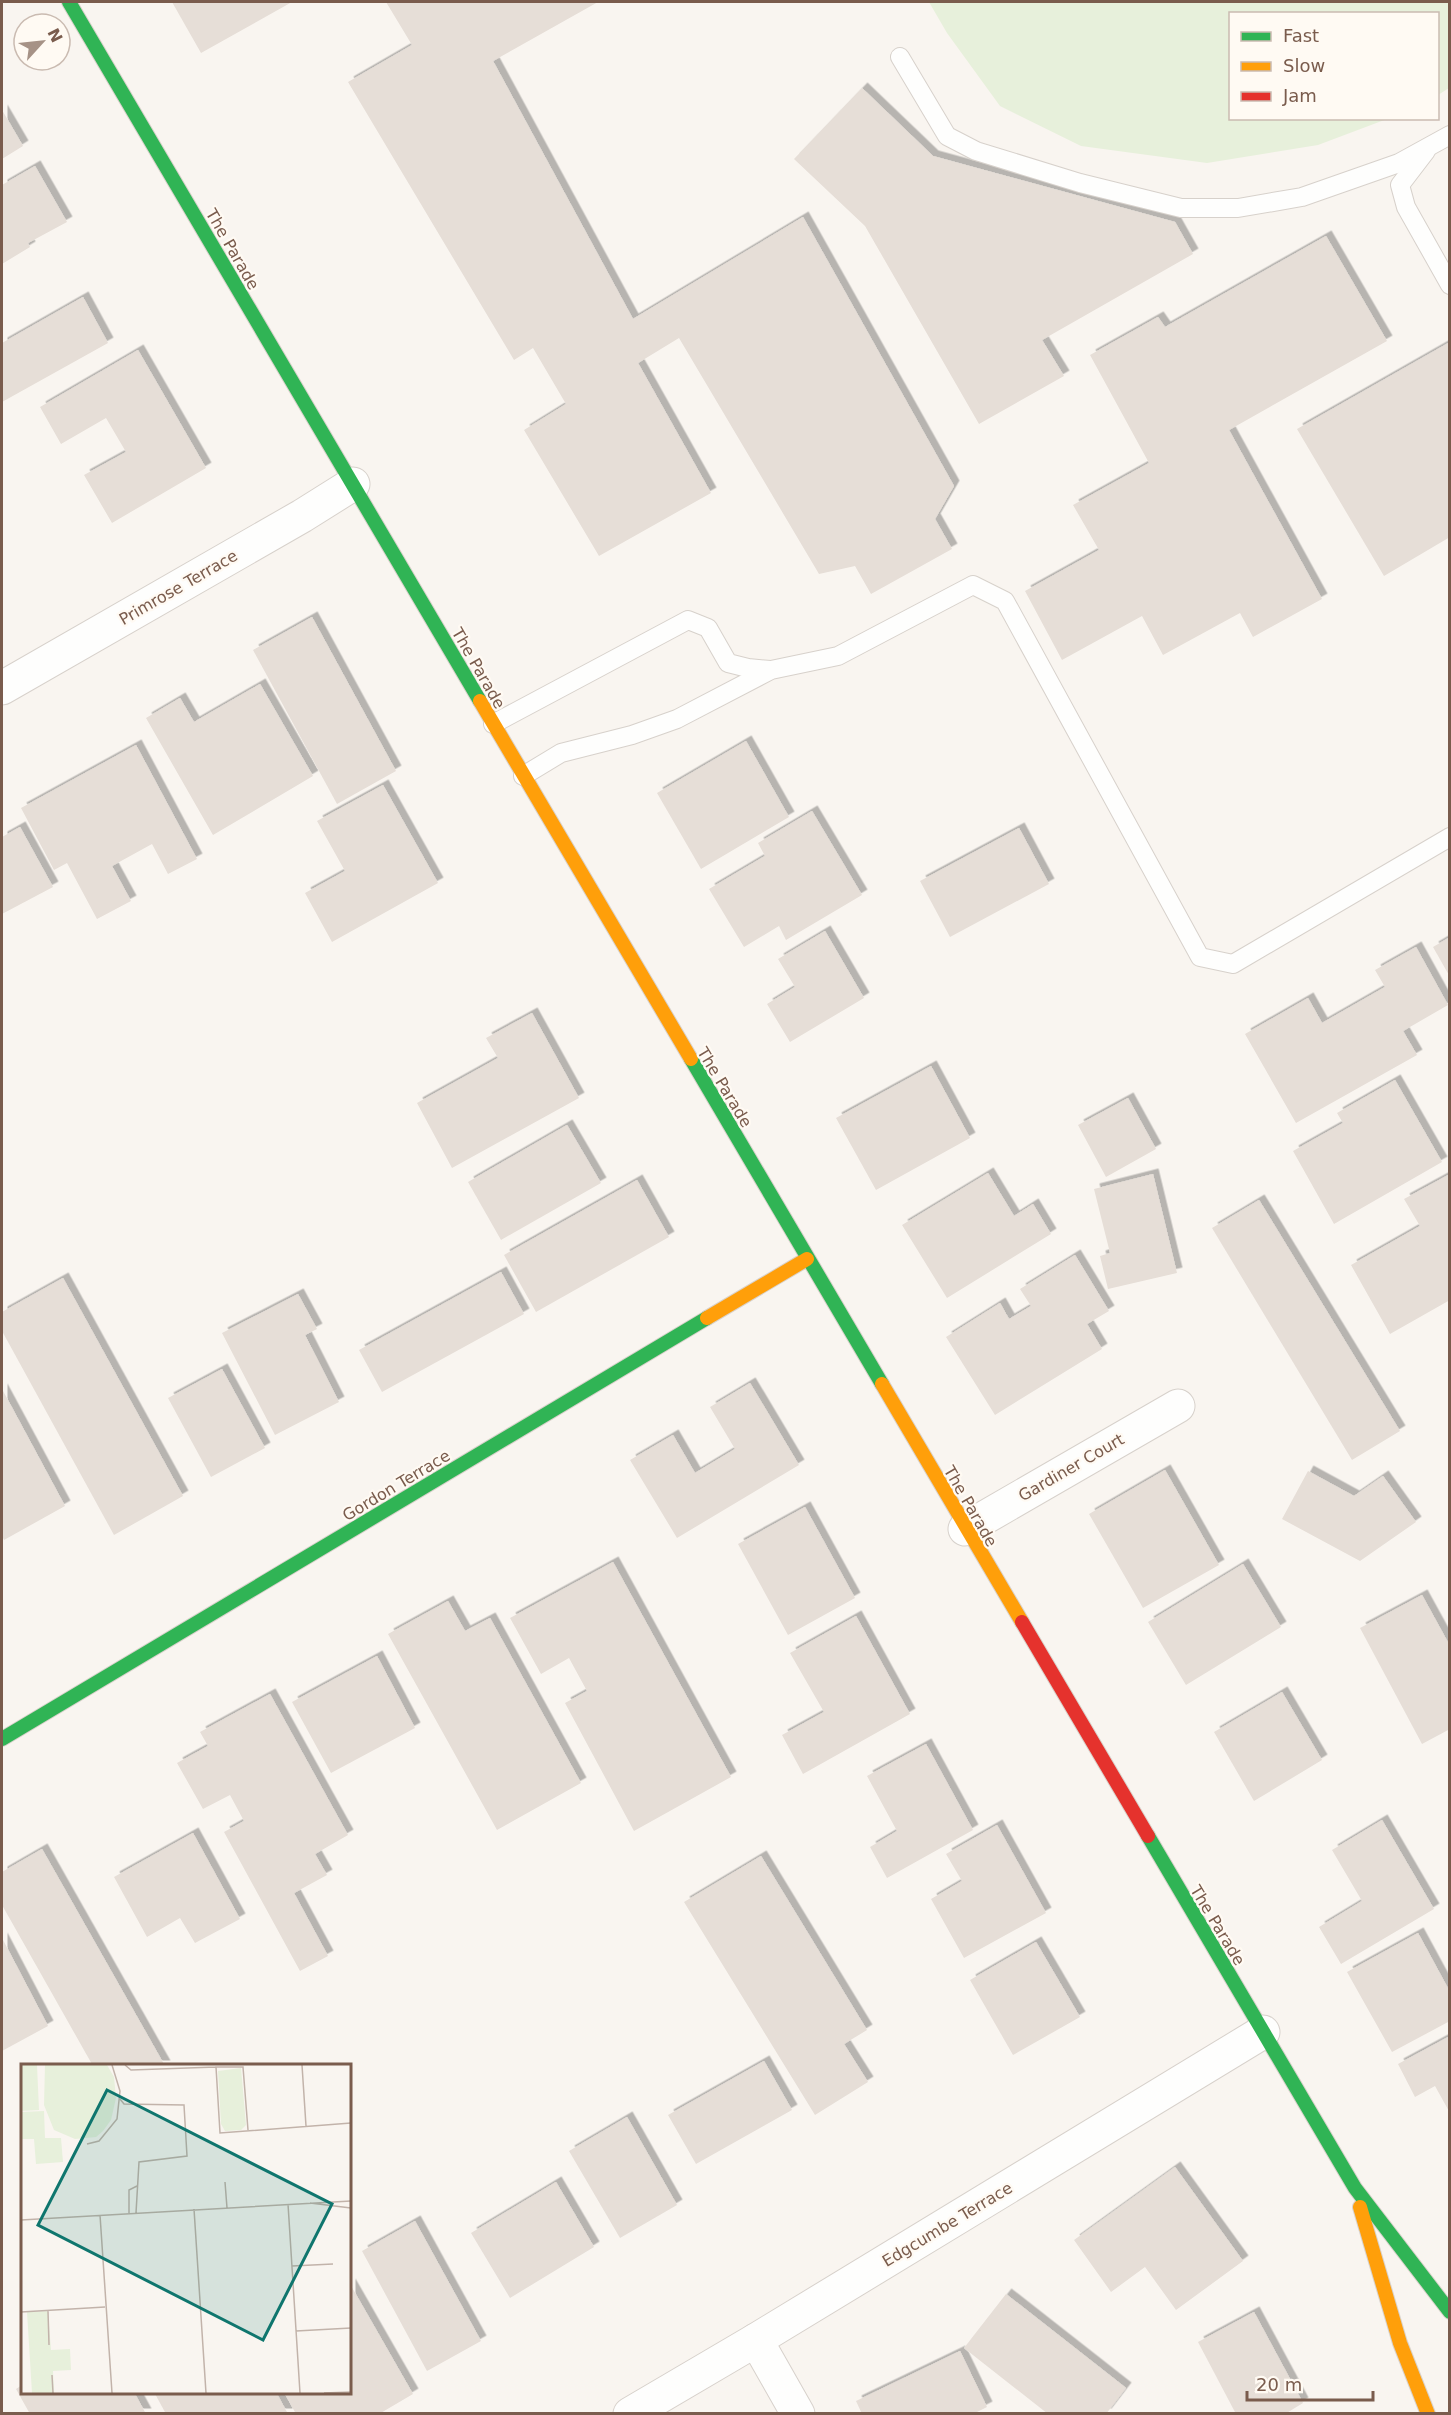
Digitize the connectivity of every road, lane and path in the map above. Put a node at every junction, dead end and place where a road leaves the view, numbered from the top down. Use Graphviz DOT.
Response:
graph roads {
  1 [pos="69,2"];
  2 [pos="900,57"];
  3 [pos="1449,135"];
  4 [pos="1428,147"];
  5 [pos="1449,285"];
  6 [pos="353,484"];
  7 [pos="771,670"];
  8 [pos="2,688"];
  9 [pos="493,724"];
  10 [pos="523,776"];
  11 [pos="1449,837"];
  12 [pos="807,1259"];
  13 [pos="1178,1406"];
  14 [pos="965,1529"];
  15 [pos="2,1739"];
  16 [pos="1263,2032"];
  17 [pos="1355,2188"];
  18 [pos="1449,2312"];
  19 [pos="756,2340"];
  20 [pos="630,2414"];
  21 [pos="798,2414"];
  22 [pos="1428,2414"];
  1 -- 6 [label="main road, The Parade"];
  2 -- 4 [label="lane"];
  3 -- 4 [label="lane"];
  4 -- 5 [label="lane"];
  6 -- 8 [label="street, Primrose Terrace"];
  6 -- 9 [label="main road, The Parade"];
  7 -- 9 [label="lane"];
  7 -- 10 [label="lane"];
  7 -- 11 [label="lane"];
  9 -- 10 [label="main road, The Parade"];
  10 -- 12 [label="main road, The Parade"];
  12 -- 14 [label="main road, The Parade"];
  12 -- 15 [label="main road, Gordon Terrace"];
  13 -- 14 [label="street, Gardiner Court"];
  14 -- 16 [label="main road, The Parade"];
  16 -- 17 [label="main road, The Parade"];
  16 -- 19 [label="street, Edgcumbe Terrace"];
  17 -- 18 [label="main road, The Parade"];
  17 -- 22 [label="main road, The Parade"];
  19 -- 20 [label="street, Edgcumbe Terrace"];
  19 -- 21 [label="street"];
}
